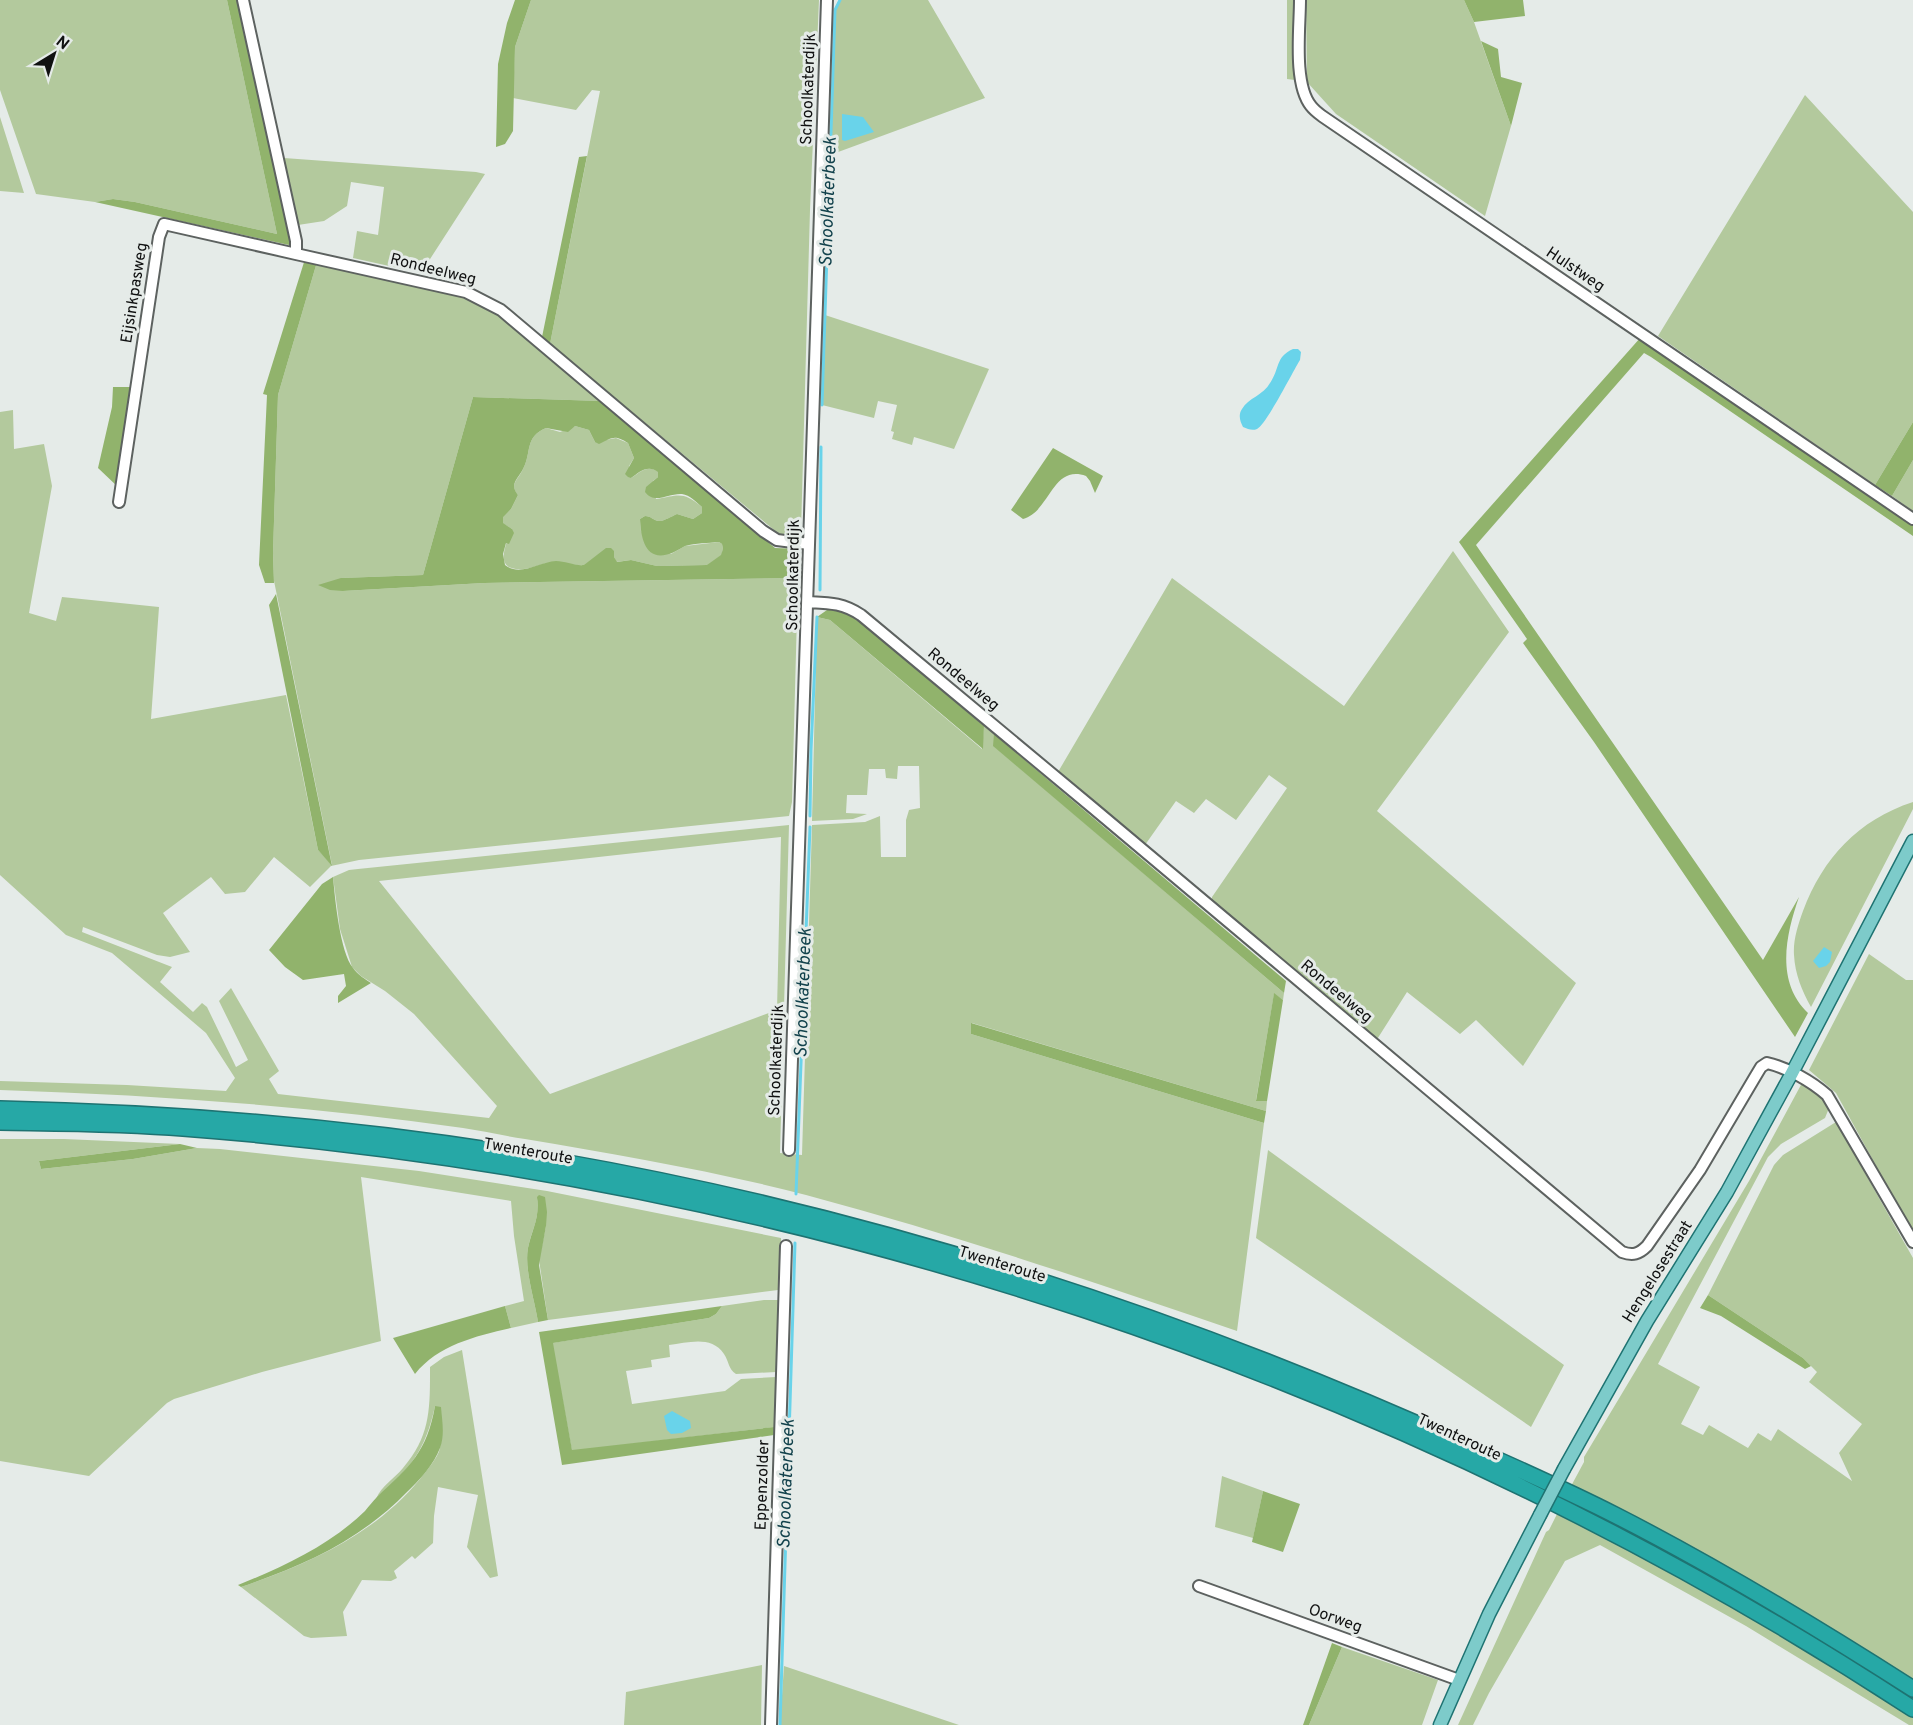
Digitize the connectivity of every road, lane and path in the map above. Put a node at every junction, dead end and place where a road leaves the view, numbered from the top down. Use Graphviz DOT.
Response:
graph roads {
  1 [pos="243,0"];
  2 [pos="827,0"];
  3 [pos="1300,0"];
  4 [pos="296,254"];
  5 [pos="119,502"];
  6 [pos="1913,519"];
  7 [pos="809,544"];
  8 [pos="809,602"];
  9 [pos="1913,841"];
  10 [pos="1792,1073"];
  11 [pos="0,1108"];
  12 [pos="0,1122"];
  13 [pos="789,1150"];
  14 [pos="1913,1242"];
  15 [pos="786,1246"];
  16 [pos="1199,1586"];
  17 [pos="1460,1680"];
  18 [pos="1913,1689"];
  19 [pos="1913,1708"];
  20 [pos="771,1725"];
  21 [pos="1440,1725"];
  1 -- 4 [label="street"];
  2 -- 7 [label="street, Schoolkaterdijk"];
  3 -- 6 [label="street, Hulstweg"];
  4 -- 5 [label="street, Eijsinkpasweg"];
  4 -- 7 [label="street, Rondeelweg"];
  7 -- 8 [label="street, Schoolkaterdijk"];
  8 -- 10 [label="street, Rondeelweg"];
  8 -- 13 [label="street, Schoolkaterdijk"];
  9 -- 10 [label="main road, Hengelosestraat"];
  10 -- 14 [label="street"];
  10 -- 17 [label="main road, Hengelosestraat, bridge"];
  11 -- 18 [label="highway, Twenteroute"];
  12 -- 19 [label="highway, Twenteroute"];
  15 -- 20 [label="street, Eppenzolder"];
  16 -- 17 [label="street, Oorweg"];
  17 -- 21 [label="main road, Hengelosestraat"];
}
